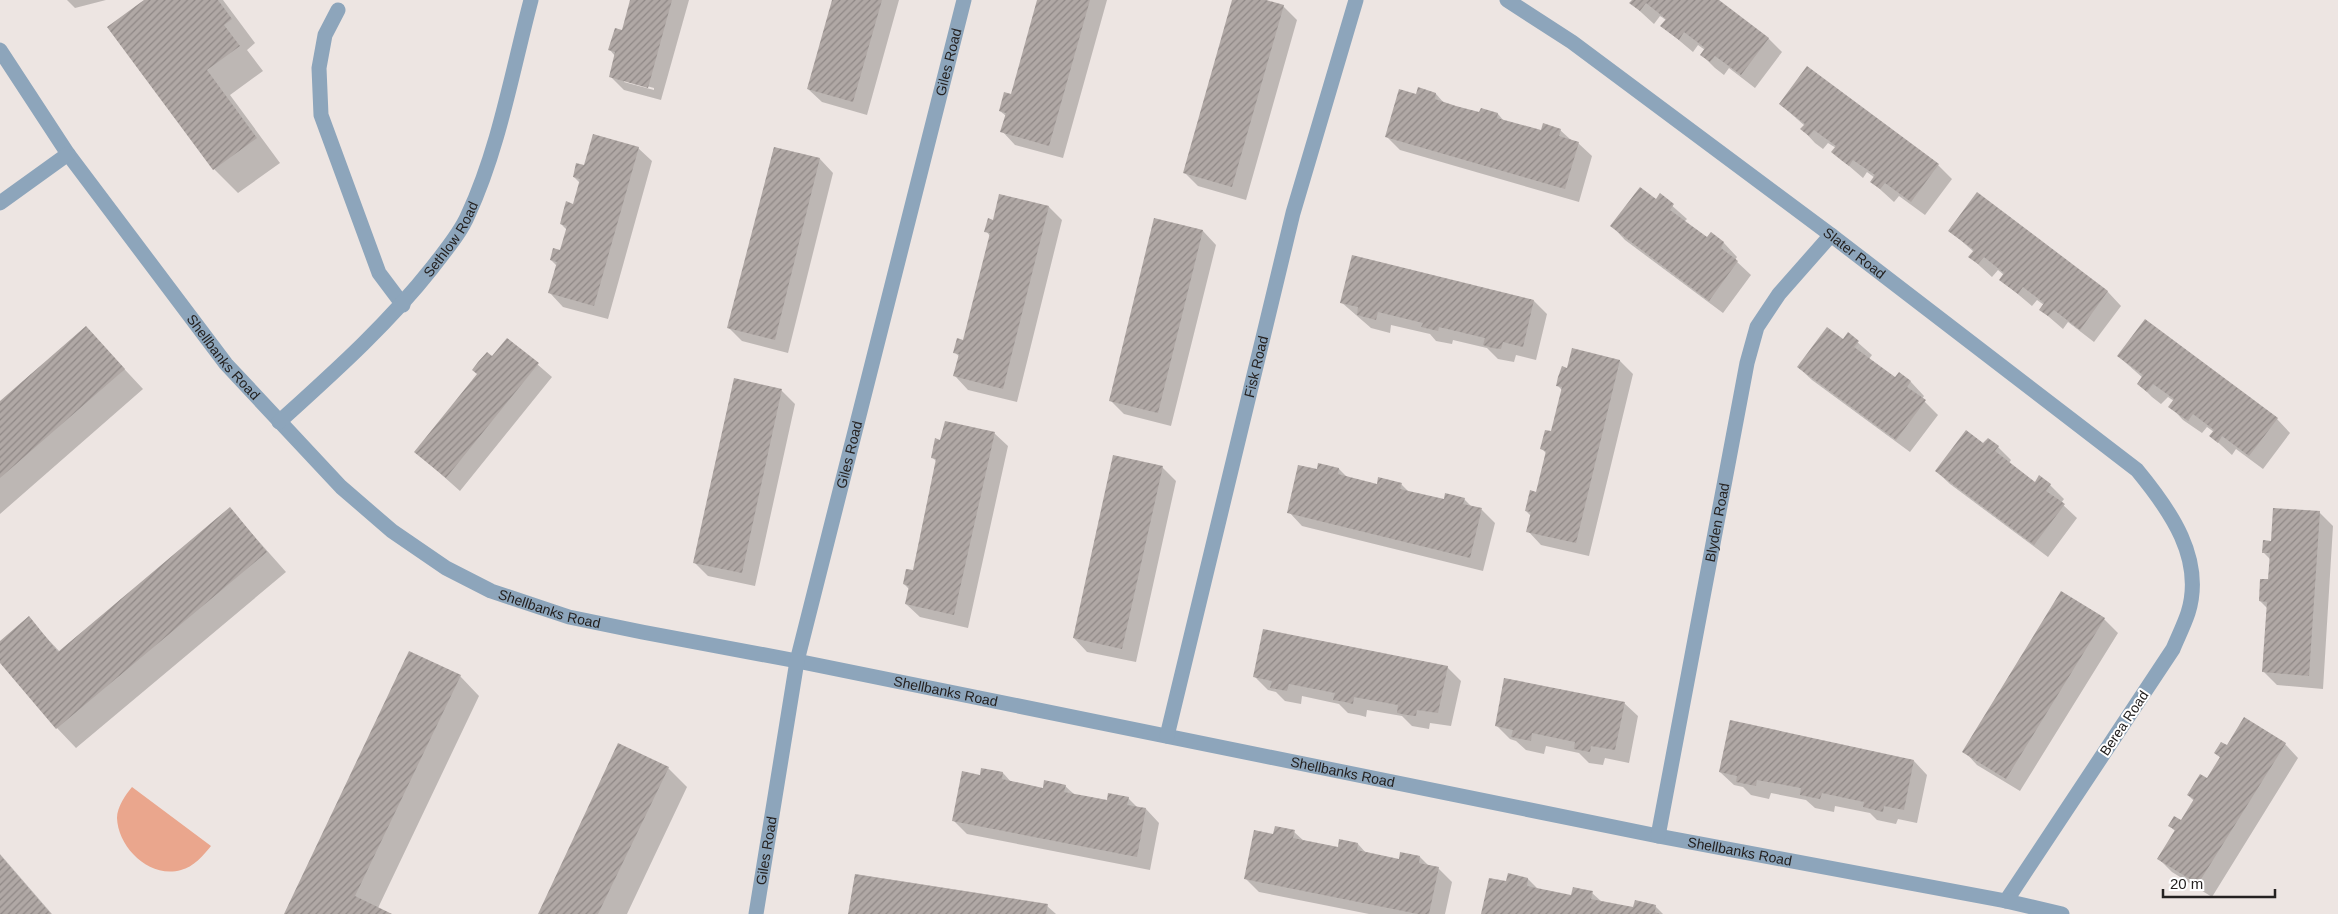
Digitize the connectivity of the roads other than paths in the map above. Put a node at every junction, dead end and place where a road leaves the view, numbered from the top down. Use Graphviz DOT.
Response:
graph roads {
  1 [pos="530,0"];
  2 [pos="964,0"];
  3 [pos="1356,0"];
  4 [pos="1507,0"];
  5 [pos="338,10"];
  6 [pos="0,50"];
  7 [pos="68,154"];
  8 [pos="0,203"];
  9 [pos="1832,235"];
  10 [pos="403,305"];
  11 [pos="280,422"];
  12 [pos="2180,531"];
  13 [pos="797,661"];
  14 [pos="1167,736"];
  15 [pos="1658,836"];
  16 [pos="2006,901"];
  17 [pos="756,914"];
  18 [pos="2062,914"];
  1 -- 10 [label="street, Sethlow Road"];
  2 -- 13 [label="street, Giles Road"];
  3 -- 14 [label="street, Fisk Road"];
  4 -- 9 [label="street, Slater Road"];
  5 -- 10 [label="street"];
  6 -- 7 [label="street, Shellbanks Road"];
  7 -- 8 [label="street"];
  7 -- 11 [label="street, Shellbanks Road"];
  9 -- 12 [label="street, Slater Road"];
  9 -- 15 [label="street, Blyden Road"];
  10 -- 11 [label="street, Sethlow Road"];
  11 -- 13 [label="street, Shellbanks Road"];
  12 -- 16 [label="street, Berea Road"];
  13 -- 14 [label="street, Shellbanks Road"];
  13 -- 17 [label="street, Giles Road"];
  14 -- 15 [label="street, Shellbanks Road"];
  15 -- 16 [label="street, Shellbanks Road"];
  16 -- 18 [label="street, Shellbanks Road"];
}
